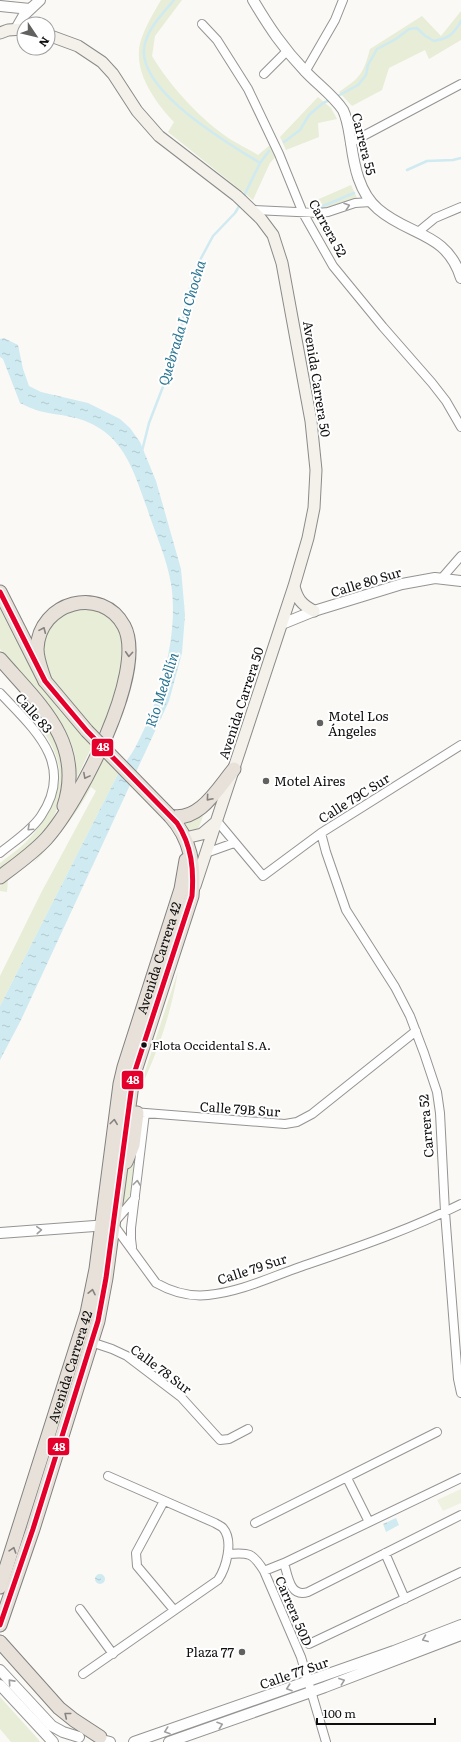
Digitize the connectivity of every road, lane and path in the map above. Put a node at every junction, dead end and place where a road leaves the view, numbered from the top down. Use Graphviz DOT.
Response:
graph roads {
  1 [pos="40,0"];
  2 [pos="253,0"];
  3 [pos="343,0"];
  4 [pos="0,6"];
  5 [pos="30,9"];
  6 [pos="24,16"];
  7 [pos="202,24"];
  8 [pos="16,30"];
  9 [pos="0,34"];
  10 [pos="56,38"];
  11 [pos="287,51"];
  12 [pos="305,72"];
  13 [pos="264,74"];
  14 [pos="461,84"];
  15 [pos="350,143"];
  16 [pos="371,202"];
  17 [pos="461,207"];
  18 [pos="250,208"];
  19 [pos="303,213"];
  20 [pos="418,232"];
  21 [pos="461,278"];
  22 [pos="461,427"];
  23 [pos="461,556"];
  24 [pos="441,579"];
  25 [pos="461,581"];
  26 [pos="294,586"];
  27 [pos="0,592"];
  28 [pos="314,611"];
  29 [pos="282,624"];
  30 [pos="0,659"];
  31 [pos="45,681"];
  32 [pos="0,693"];
  33 [pos="461,745"];
  34 [pos="234,769"];
  35 [pos="170,816"];
  36 [pos="217,821"];
  37 [pos="321,833"];
  38 [pos="185,838"];
  39 [pos="46,839"];
  40 [pos="234,843"];
  41 [pos="0,853"];
  42 [pos="206,853"];
  43 [pos="0,877"];
  44 [pos="192,896"];
  45 [pos="416,1031"];
  46 [pos="137,1113"];
  47 [pos="125,1128"];
  48 [pos="108,1169"];
  49 [pos="119,1178"];
  50 [pos="135,1198"];
  51 [pos="461,1204"];
  52 [pos="445,1212"];
  53 [pos="107,1225"];
  54 [pos="0,1233"];
  55 [pos="133,1250"];
  56 [pos="91,1342"];
  57 [pos="461,1393"];
  58 [pos="248,1429"];
  59 [pos="437,1432"];
  60 [pos="108,1476"];
  61 [pos="347,1478"];
  62 [pos="461,1478"];
  63 [pos="164,1501"];
  64 [pos="461,1515"];
  65 [pos="369,1522"];
  66 [pos="255,1523"];
  67 [pos="385,1553"];
  68 [pos="228,1554"];
  69 [pos="284,1563"];
  70 [pos="264,1571"];
  71 [pos="461,1572"];
  72 [pos="0,1587"];
  73 [pos="405,1600"];
  74 [pos="80,1609"];
  75 [pos="174,1610"];
  76 [pos="461,1624"];
  77 [pos="0,1625"];
  78 [pos="461,1635"];
  79 [pos="0,1642"];
  80 [pos="310,1644"];
  81 [pos="113,1654"];
  82 [pos="0,1670"];
  83 [pos="83,1674"];
  84 [pos="308,1682"];
  85 [pos="0,1685"];
  86 [pos="311,1692"];
  87 [pos="18,1698"];
  88 [pos="76,1739"];
  89 [pos="105,1740"];
  90 [pos="53,1742"];
  91 [pos="134,1742"];
  92 [pos="169,1742"];
  93 [pos="326,1742"];
  1 -- 5 [label="street"];
  2 -- 11 [label="street, Carrera 55"];
  3 -- 12 [label="street"];
  4 -- 5 [label="street"];
  5 -- 6 [label="street"];
  7 -- 19 [label="street, Carrera 52"];
  8 -- 9 [label="main road"];
  10 -- 18 [label="main road, Avenida Carrera 50"];
  11 -- 12 [label="street, Carrera 55"];
  11 -- 13 [label="street"];
  12 -- 15 [label="street, Carrera 55"];
  14 -- 15 [label="street"];
  15 -- 16 [label="street, Carrera 55"];
  19 -- 16 [label="street, one-way"];
  16 -- 20 [label="street, Carrera 55"];
  17 -- 20 [label="street"];
  18 -- 19 [label="street"];
  18 -- 26 [label="main road, Avenida Carrera 50"];
  19 -- 22 [label="street, Carrera 52"];
  20 -- 21 [label="street, Carrera 55"];
  23 -- 24 [label="street"];
  24 -- 25 [label="street, Calle 80 Sur"];
  24 -- 28 [label="street, Calle 80 Sur"];
  26 -- 28 [label="main road"];
  26 -- 29 [label="main road, Avenida Carrera 50"];
  27 -- 31 [label="highway"];
  28 -- 29 [label="street, Calle 80 Sur"];
  29 -- 34 [label="main road, Avenida Carrera 50"];
  30 -- 39 [label="highway"];
  31 -- 35 [label="highway, bridge"];
  31 -- 39 [label="highway, one-way"];
  32 -- 41 [label="street, Calle 83, one-way"];
  33 -- 37 [label="street, Calle 79C Sur"];
  34 -- 35 [label="highway, one-way"];
  34 -- 36 [label="main road, Avenida Carrera 50"];
  35 -- 38 [label="highway"];
  36 -- 38 [label="main road"];
  36 -- 40 [label="street"];
  36 -- 42 [label="main road, Avenida Carrera 50"];
  37 -- 40 [label="street, Calle 79C Sur"];
  37 -- 45 [label="street, Carrera 52"];
  38 -- 44 [label="highway, Avenida Carrera 42"];
  48 -- 38 [label="highway, Avenida Carrera 42, one-way"];
  39 -- 43 [label="highway"];
  40 -- 42 [label="street"];
  42 -- 44 [label="main road, Avenida Carrera 50"];
  44 -- 46 [label="highway, Avenida Carrera 42"];
  45 -- 46 [label="street, Calle 79B Sur"];
  45 -- 52 [label="street, Carrera 52"];
  46 -- 47 [label="highway, Avenida Carrera 42"];
  46 -- 49 [label="highway"];
  50 -- 46 [label="street, one-way"];
  47 -- 48 [label="highway"];
  47 -- 49 [label="highway, Avenida Carrera 42"];
  48 -- 53 [label="highway, Avenida Carrera 42"];
  49 -- 53 [label="highway, Avenida Carrera 42"];
  50 -- 53 [label="street"];
  50 -- 55 [label="street"];
  51 -- 52 [label="street, Calle 79 Sur"];
  52 -- 55 [label="street, Calle 79 Sur"];
  52 -- 57 [label="street, Carrera 52"];
  54 -- 53 [label="street, one-way"];
  53 -- 55 [label="street, Calle 79 Sur"];
  53 -- 56 [label="highway, Avenida Carrera 42"];
  72 -- 53 [label="highway, Avenida Carrera 42, one-way"];
  56 -- 58 [label="street, Calle 78 Sur"];
  56 -- 77 [label="highway, Avenida Carrera 42"];
  59 -- 61 [label="street"];
  60 -- 63 [label="street"];
  61 -- 65 [label="street"];
  61 -- 66 [label="street"];
  62 -- 65 [label="street"];
  63 -- 68 [label="street"];
  63 -- 75 [label="street"];
  64 -- 67 [label="street"];
  65 -- 69 [label="street"];
  67 -- 69 [label="street"];
  67 -- 73 [label="street"];
  68 -- 70 [label="street, Carrera 50D"];
  68 -- 75 [label="street"];
  69 -- 70 [label="street"];
  70 -- 84 [label="street, Carrera 50D"];
  71 -- 73 [label="street"];
  73 -- 80 [label="street"];
  74 -- 81 [label="street"];
  75 -- 81 [label="street"];
  76 -- 84 [label="street, Calle 77 Sur, one-way"];
  86 -- 78 [label="street, Calle 77 Sur, one-way"];
  89 -- 79 [label="highway, one-way"];
  81 -- 83 [label="street"];
  87 -- 82 [label="street, one-way"];
  84 -- 86 [label="street, Carrera 50D"];
  84 -- 91 [label="street, Calle 77 Sur, one-way"];
  85 -- 87 [label="street"];
  92 -- 86 [label="street, Calle 77 Sur, one-way"];
  86 -- 93 [label="street, Carrera 50D"];
  87 -- 88 [label="street"];
  87 -- 90 [label="street"];
  88 -- 89 [label="street"];
}
